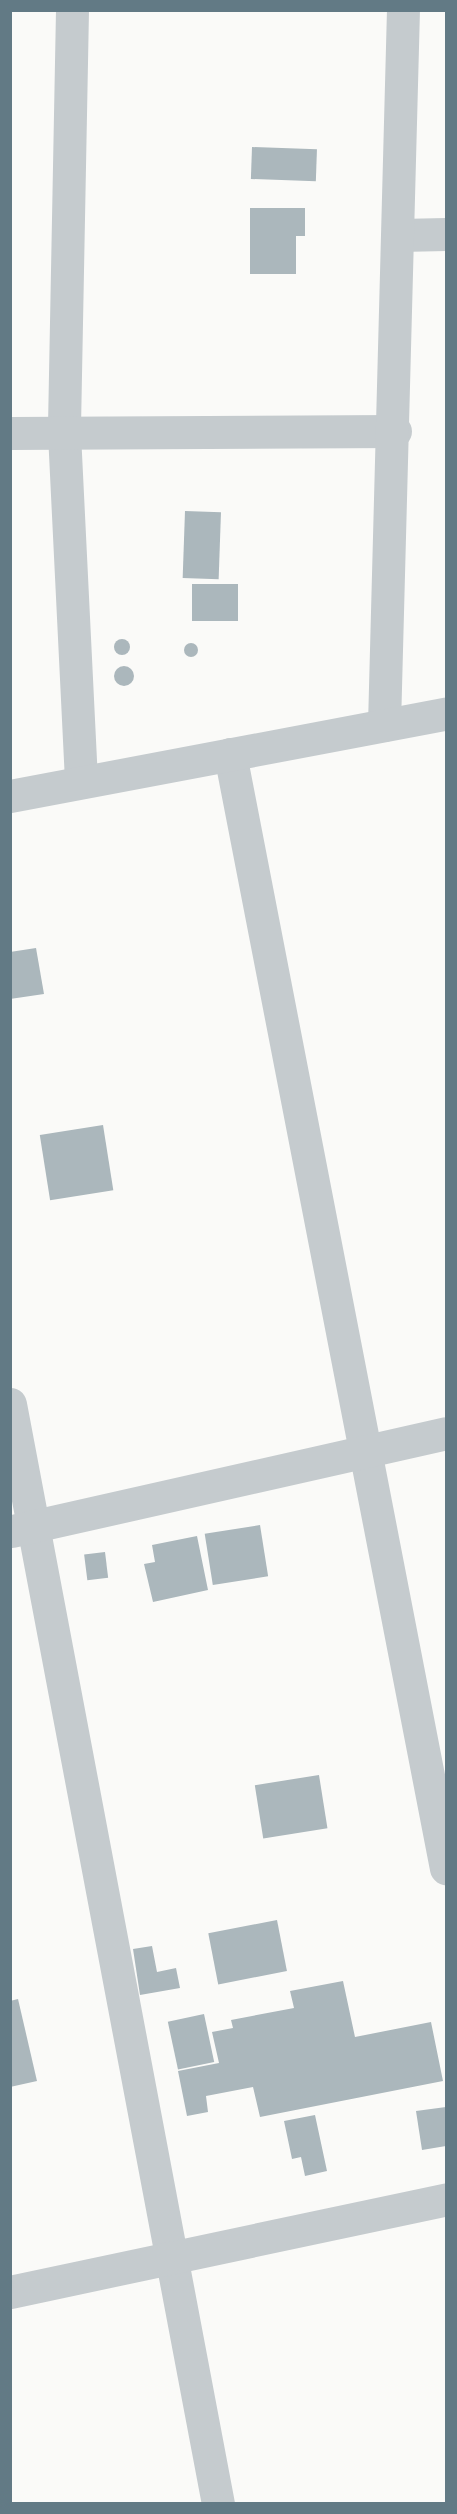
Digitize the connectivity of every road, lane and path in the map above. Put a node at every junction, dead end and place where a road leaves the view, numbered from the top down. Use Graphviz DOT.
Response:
graph roads {
  1 [pos="72,10"];
  2 [pos="403,10"];
  3 [pos="447,234"];
  4 [pos="399,235"];
  5 [pos="395,431"];
  6 [pos="64,433"];
  7 [pos="10,434"];
  8 [pos="447,714"];
  9 [pos="384,725"];
  10 [pos="230,754"];
  11 [pos="81,782"];
  12 [pos="10,795"];
  13 [pos="10,1404"];
  14 [pos="447,1432"];
  15 [pos="364,1448"];
  16 [pos="22,1529"];
  17 [pos="447,1868"];
  18 [pos="447,2199"];
  19 [pos="172,2258"];
  20 [pos="10,2292"];
  21 [pos="218,2504"];
  1 -- 6 [label="street"];
  2 -- 4 [label="street"];
  3 -- 4 [label="street"];
  4 -- 5 [label="street"];
  5 -- 6 [label="street"];
  5 -- 9 [label="street"];
  6 -- 7 [label="street"];
  6 -- 11 [label="street"];
  8 -- 9 [label="street"];
  9 -- 10 [label="street"];
  10 -- 11 [label="street"];
  10 -- 15 [label="street"];
  11 -- 12 [label="street"];
  13 -- 16 [label="street"];
  14 -- 15 [label="street"];
  15 -- 16 [label="street"];
  15 -- 17 [label="street"];
  16 -- 19 [label="street"];
  18 -- 19 [label="street"];
  19 -- 20 [label="street"];
  19 -- 21 [label="street"];
}
